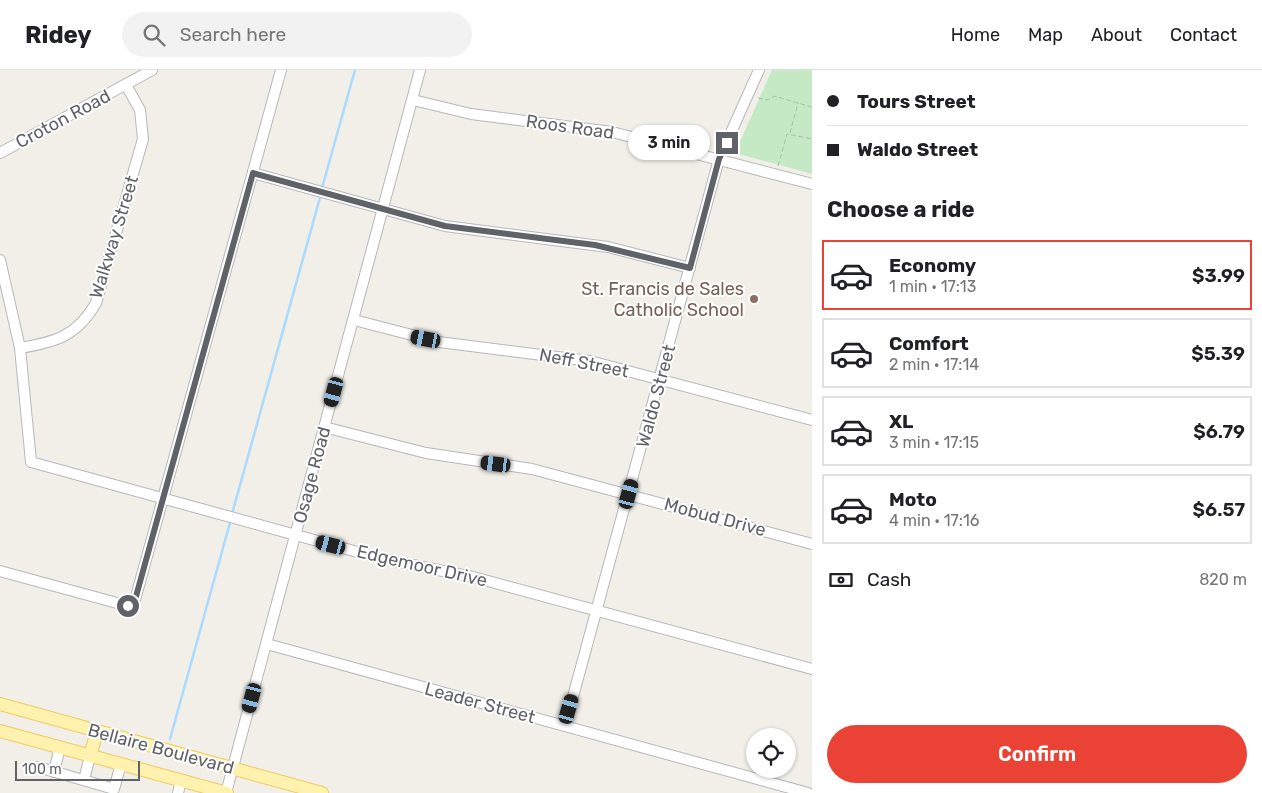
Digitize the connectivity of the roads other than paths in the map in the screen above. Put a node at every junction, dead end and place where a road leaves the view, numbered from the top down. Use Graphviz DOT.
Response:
graph roads {
  1 [pos="152,70"];
  2 [pos="281,70"];
  3 [pos="420,70"];
  4 [pos="759,70"];
  5 [pos="126,85"];
  6 [pos="413,100"];
  7 [pos="0,153"];
  8 [pos="719,159"];
  9 [pos="253,173"];
  10 [pos="812,184"];
  11 [pos="384,209"];
  12 [pos="0,260"];
  13 [pos="690,268"];
  14 [pos="354,320"];
  15 [pos="20,348"];
  16 [pos="661,380"];
  17 [pos="812,420"];
  18 [pos="324,427"];
  19 [pos="629,494"];
  20 [pos="164,498"];
  21 [pos="295,535"];
  22 [pos="812,544"];
  23 [pos="0,571"];
  24 [pos="597,610"];
  25 [pos="267,644"];
  26 [pos="812,669"];
  27 [pos="3,706"];
  28 [pos="565,726"];
  29 [pos="0,731"];
  30 [pos="97,731"];
  31 [pos="60,747"];
  32 [pos="90,756"];
  33 [pos="121,764"];
  34 [pos="38,767"];
  35 [pos="233,768"];
  36 [pos="54,772"];
  37 [pos="84,780"];
  38 [pos="180,787"];
  39 [pos="227,793"];
  40 [pos="322,793"];
  41 [pos="808,793"];
  1 -- 5 [label="street, Croton Road"];
  2 -- 9 [label="street"];
  3 -- 6 [label="street, Osage Road"];
  4 -- 8 [label="street, Waldo Street"];
  5 -- 7 [label="street, Croton Road"];
  5 -- 15 [label="street, Walkway Street"];
  6 -- 8 [label="street, Roos Road"];
  6 -- 11 [label="street, Osage Road"];
  8 -- 10 [label="street, Roos Road"];
  8 -- 13 [label="street, Waldo Street"];
  9 -- 11 [label="street"];
  9 -- 20 [label="street"];
  11 -- 13 [label="street"];
  11 -- 14 [label="street, Osage Road"];
  12 -- 15 [label="street"];
  13 -- 16 [label="street, Waldo Street"];
  14 -- 16 [label="street, Neff Street"];
  14 -- 18 [label="street, Osage Road"];
  15 -- 20 [label="street, Edgemoor Drive"];
  16 -- 17 [label="street, Neff Street"];
  16 -- 19 [label="street, Waldo Street"];
  18 -- 19 [label="street, Mobud Drive"];
  18 -- 21 [label="street, Osage Road"];
  19 -- 22 [label="street, Mobud Drive"];
  19 -- 24 [label="street, Waldo Street"];
  20 -- 21 [label="street, Edgemoor Drive"];
  20 -- 23 [label="street"];
  21 -- 24 [label="street, Edgemoor Drive"];
  21 -- 25 [label="street, Osage Road"];
  24 -- 26 [label="street, Edgemoor Drive"];
  24 -- 28 [label="street, Waldo Street"];
  25 -- 28 [label="street, Leader Street"];
  25 -- 35 [label="street, Osage Road"];
  27 -- 30 [label="main road, Bellaire Boulevard"];
  28 -- 41 [label="street, Leader Street"];
  29 -- 31 [label="main road, Bellaire Boulevard"];
  30 -- 32 [label="main road"];
  30 -- 35 [label="main road, Bellaire Boulevard"];
  31 -- 32 [label="main road, Bellaire Boulevard"];
  31 -- 36 [label="street"];
  32 -- 33 [label="main road, Bellaire Boulevard"];
  32 -- 37 [label="street"];
  33 -- 37 [label="street"];
  33 -- 38 [label="main road, Bellaire Boulevard"];
  34 -- 36 [label="street"];
  35 -- 39 [label="street, Osage Road"];
  35 -- 40 [label="main road, Bellaire Boulevard"];
  36 -- 37 [label="street"];
  38 -- 39 [label="main road, Bellaire Boulevard"];
}
